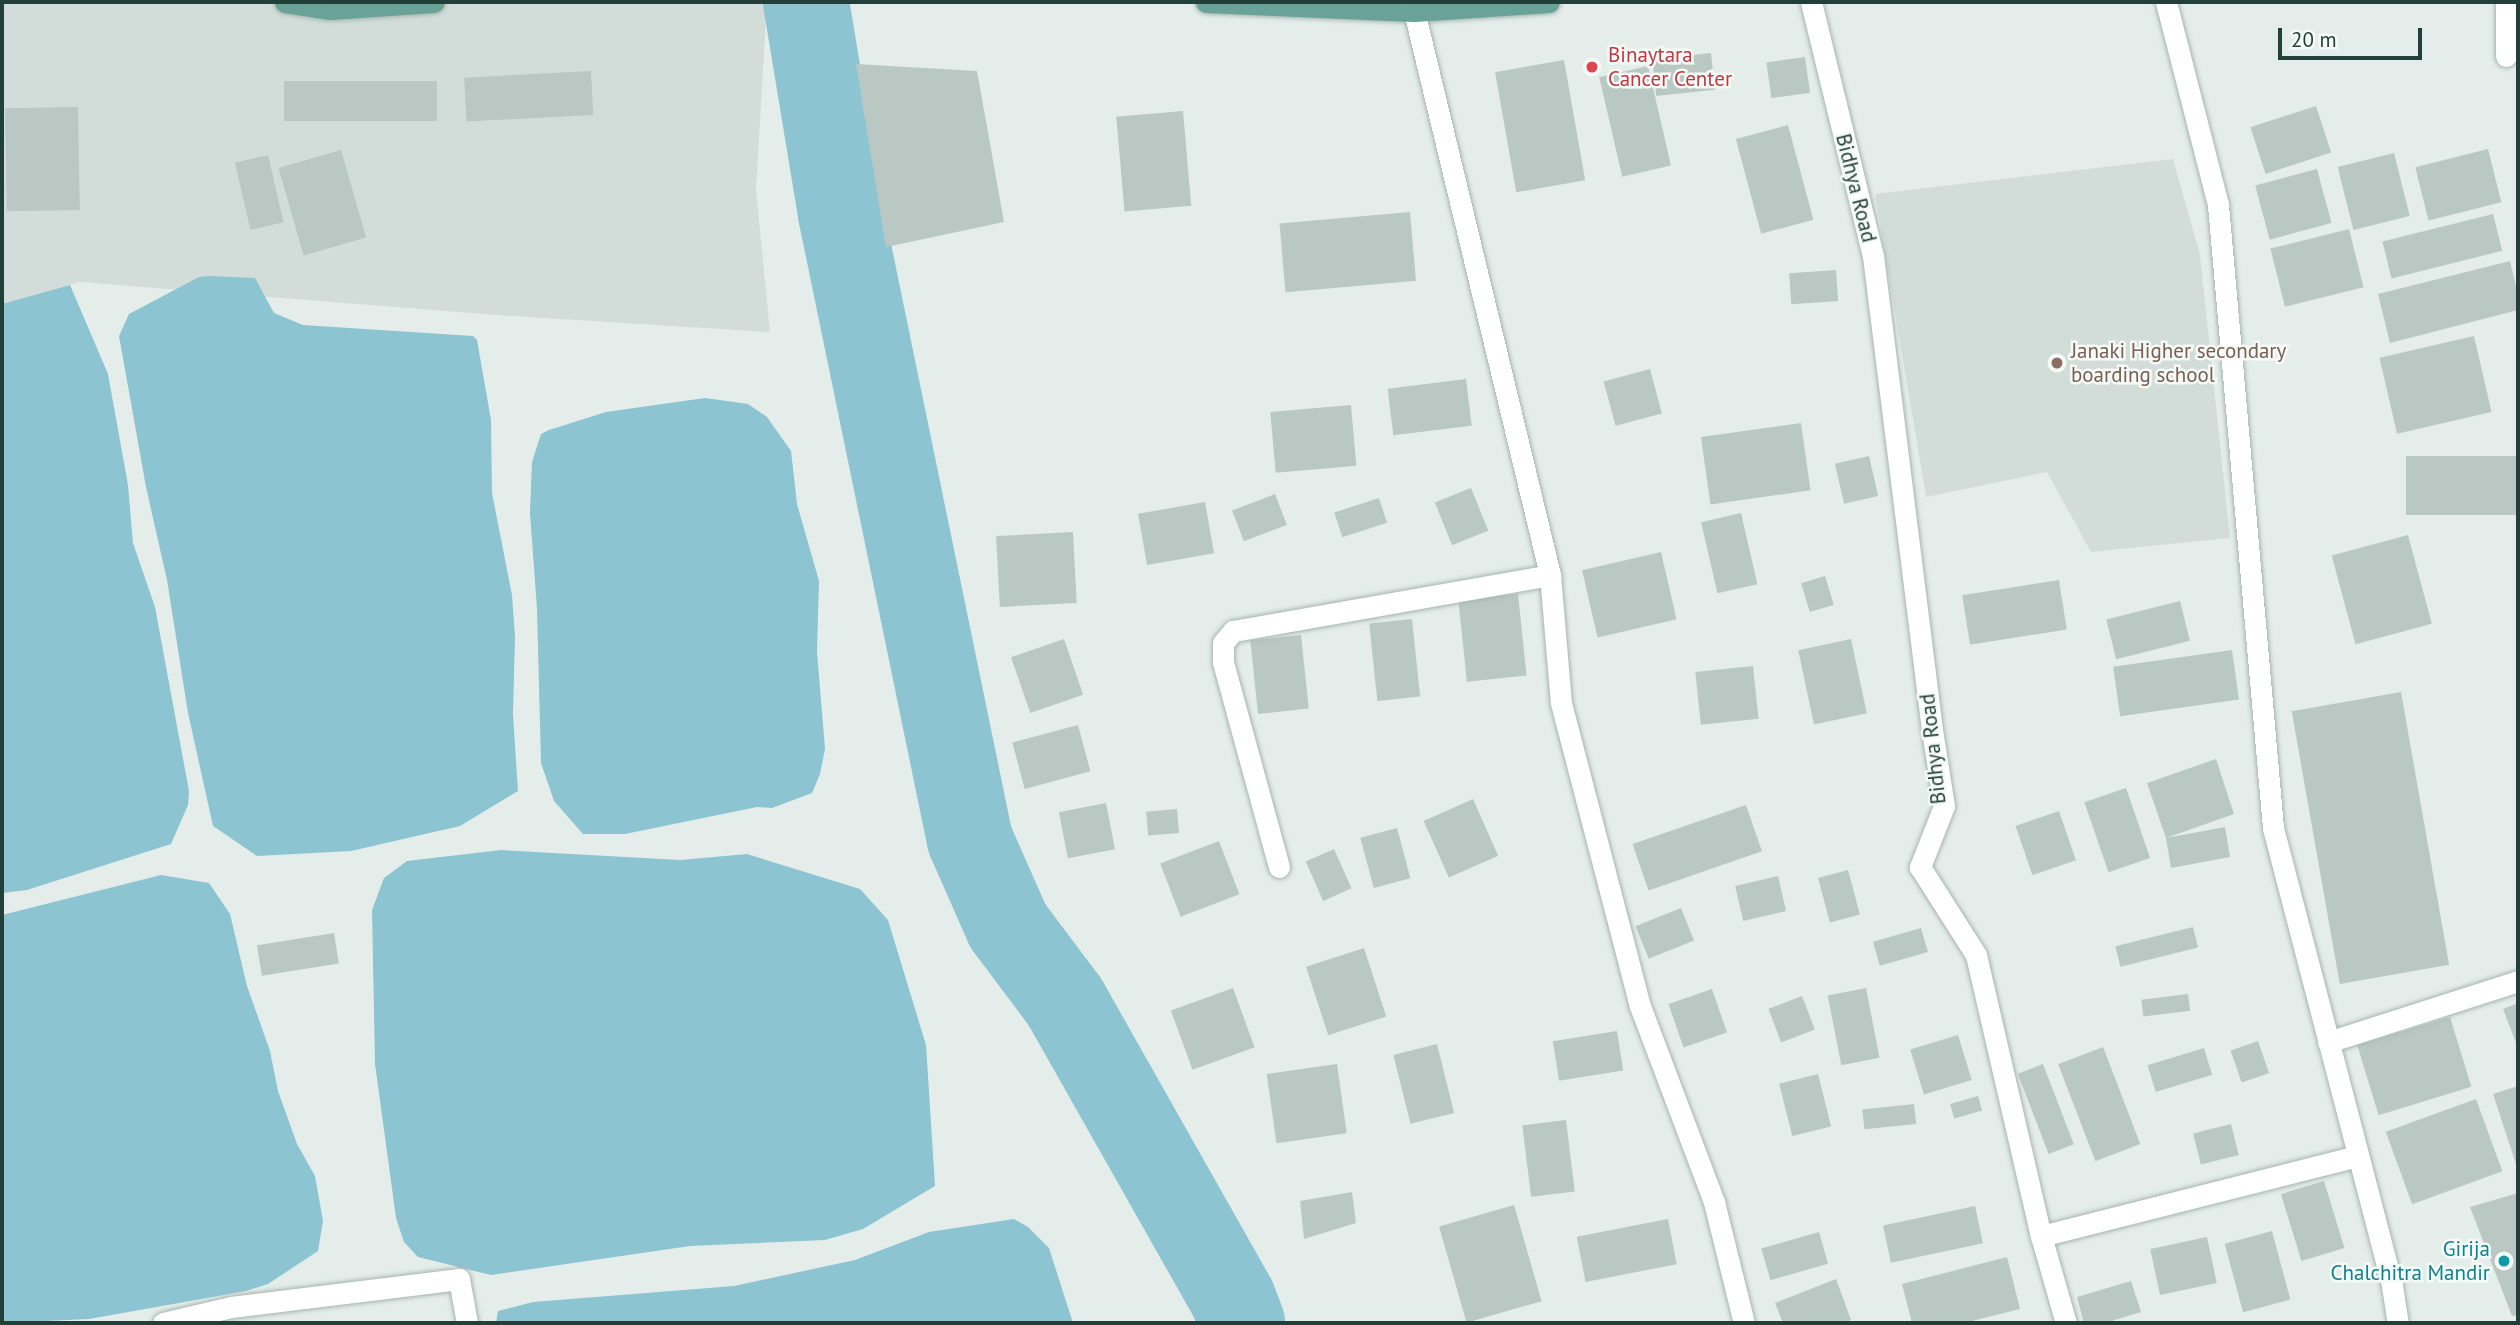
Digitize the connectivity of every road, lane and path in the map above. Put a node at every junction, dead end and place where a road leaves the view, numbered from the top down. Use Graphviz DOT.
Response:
graph roads {
  1 [pos="285,2"];
  2 [pos="434,2"];
  3 [pos="1206,2"];
  4 [pos="1549,2"];
  5 [pos="1811,2"];
  6 [pos="2166,2"];
  7 [pos="2506,2"];
  8 [pos="1414,11"];
  9 [pos="2506,57"];
  10 [pos="1550,575"];
  11 [pos="1279,867"];
  12 [pos="2518,981"];
  13 [pos="2328,1042"];
  14 [pos="2358,1156"];
  15 [pos="2041,1236"];
  16 [pos="163,1323"];
  17 [pos="467,1323"];
  18 [pos="1744,1323"];
  19 [pos="2066,1323"];
  20 [pos="2398,1323"];
  1 -- 2 [label="main road"];
  3 -- 8 [label="main road"];
  4 -- 8 [label="main road"];
  5 -- 15 [label="street, Bidhya Road"];
  6 -- 13 [label="street"];
  7 -- 9 [label="street"];
  8 -- 10 [label="street"];
  10 -- 11 [label="street"];
  10 -- 18 [label="street"];
  12 -- 13 [label="street"];
  13 -- 14 [label="street"];
  14 -- 15 [label="street"];
  14 -- 20 [label="street"];
  15 -- 19 [label="street"];
  16 -- 17 [label="street"];
}
